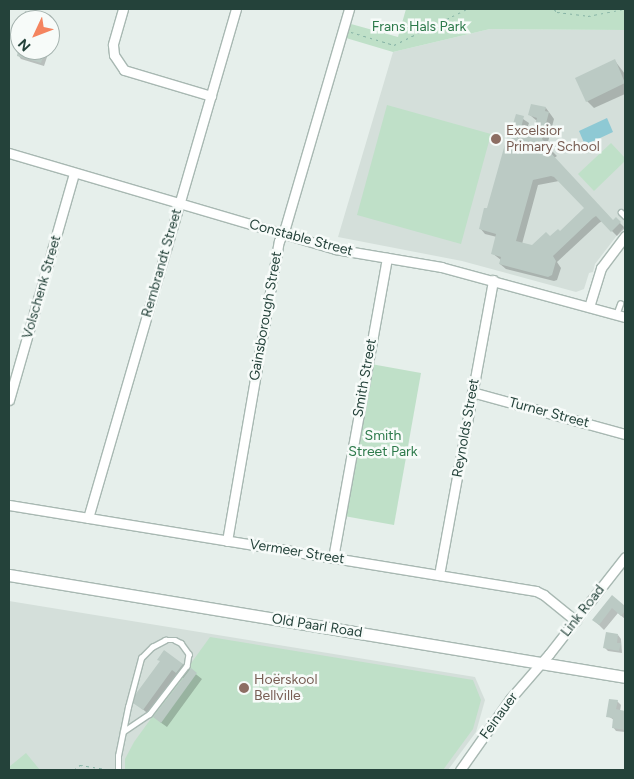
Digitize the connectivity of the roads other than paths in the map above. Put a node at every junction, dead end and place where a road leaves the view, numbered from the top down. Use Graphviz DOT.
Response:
graph roads {
  1 [pos="123,9"];
  2 [pos="236,9"];
  3 [pos="349,9"];
  4 [pos="211,96"];
  5 [pos="9,154"];
  6 [pos="74,173"];
  7 [pos="180,204"];
  8 [pos="621,212"];
  9 [pos="625,216"];
  10 [pos="282,234"];
  11 [pos="625,236"];
  12 [pos="387,258"];
  13 [pos="493,280"];
  14 [pos="620,304"];
  15 [pos="589,307"];
  16 [pos="621,316"];
  17 [pos="472,392"];
  18 [pos="9,400"];
  19 [pos="625,434"];
  20 [pos="9,505"];
  21 [pos="88,518"];
  22 [pos="227,541"];
  23 [pos="625,557"];
  24 [pos="332,558"];
  25 [pos="9,575"];
  26 [pos="439,575"];
  27 [pos="576,621"];
  28 [pos="540,664"];
  29 [pos="625,677"];
  30 [pos="123,732"];
  31 [pos="465,769"];
  32 [pos="118,770"];
  1 -- 4 [label="street"];
  2 -- 4 [label="street, Rembrandt Street"];
  3 -- 10 [label="street, Gainsborough Street"];
  4 -- 7 [label="street, Rembrandt Street"];
  5 -- 6 [label="street, Constable Street"];
  6 -- 7 [label="street, Constable Street"];
  6 -- 18 [label="street, Volschenk Street"];
  7 -- 10 [label="street, Constable Street"];
  7 -- 21 [label="street, Rembrandt Street"];
  8 -- 9 [label="lane"];
  10 -- 12 [label="street, Constable Street"];
  10 -- 22 [label="street, Gainsborough Street"];
  11 -- 15 [label="street"];
  12 -- 13 [label="street, Constable Street"];
  12 -- 24 [label="street, Smith Street"];
  13 -- 15 [label="street, Constable Street"];
  13 -- 17 [label="street, Reynolds Street"];
  14 -- 16 [label="lane"];
  15 -- 16 [label="street, Constable Street"];
  17 -- 19 [label="street, Turner Street"];
  17 -- 26 [label="street, Reynolds Street"];
  20 -- 21 [label="street, Vermeer Street"];
  21 -- 22 [label="street, Vermeer Street"];
  22 -- 24 [label="street, Vermeer Street"];
  23 -- 27 [label="street, Link Road"];
  24 -- 26 [label="street, Vermeer Street"];
  25 -- 28 [label="main road, Old Paarl Road"];
  26 -- 27 [label="street, Vermeer Street"];
  27 -- 28 [label="street, Link Road"];
  28 -- 29 [label="main road, Old Paarl Road"];
  28 -- 31 [label="street, Feinauer"];
  30 -- 30 [label="lane"];
  30 -- 32 [label="lane"];
}
